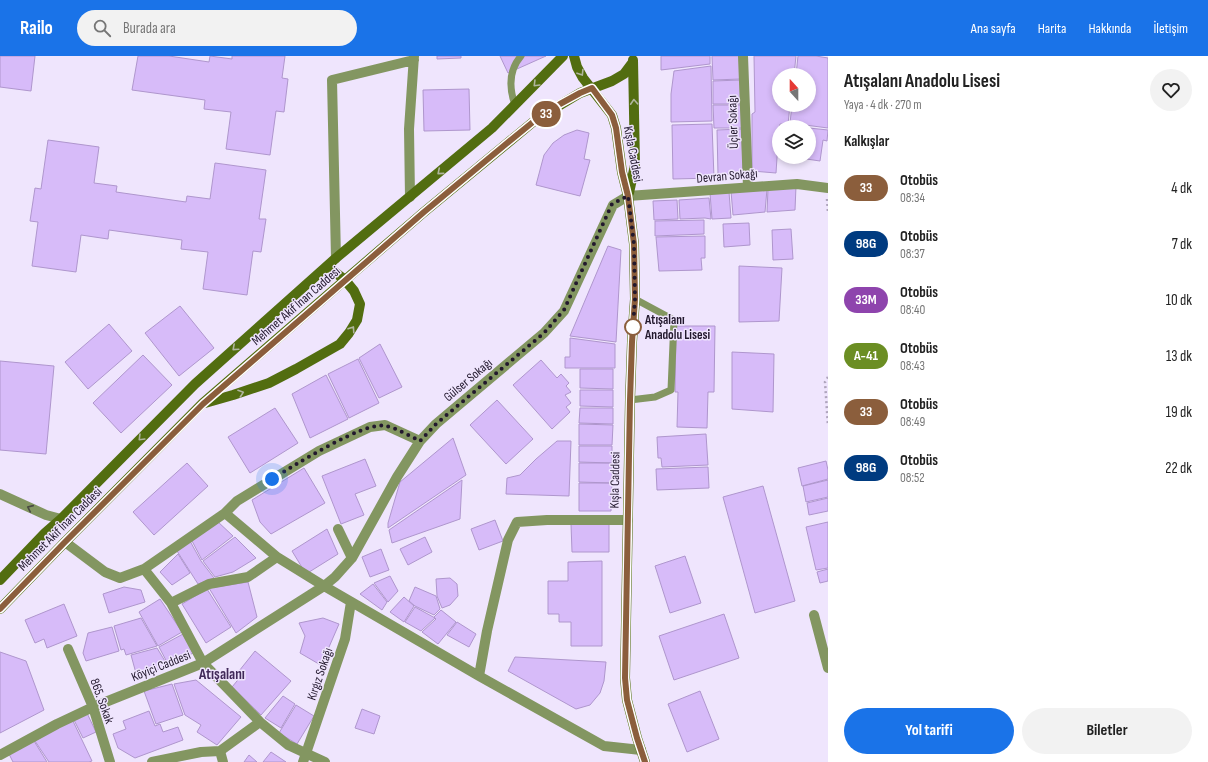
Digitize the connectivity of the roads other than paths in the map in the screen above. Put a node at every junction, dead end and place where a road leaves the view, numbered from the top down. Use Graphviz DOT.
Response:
graph roads {
  1 [pos="521,56"];
  2 [pos="563,56"];
  3 [pos="574,56"];
  4 [pos="743,56"];
  5 [pos="414,58"];
  6 [pos="633,59"];
  7 [pos="592,88"];
  8 [pos="515,105"];
  9 [pos="748,187"];
  10 [pos="828,188"];
  11 [pos="628,196"];
  12 [pos="410,197"];
  13 [pos="336,258"];
  14 [pos="327,266"];
  15 [pos="345,280"];
  16 [pos="635,299"];
  17 [pos="630,400"];
  18 [pos="203,404"];
  19 [pos="420,441"];
  20 [pos="0,494"];
  21 [pos="225,513"];
  22 [pos="61,518"];
  23 [pos="628,520"];
  24 [pos="338,529"];
  25 [pos="65,542"];
  26 [pos="277,557"];
  27 [pos="352,558"];
  28 [pos="144,569"];
  29 [pos="0,580"];
  30 [pos="324,586"];
  31 [pos="351,602"];
  32 [pos="171,603"];
  33 [pos="0,609"];
  34 [pos="814,615"];
  35 [pos="68,649"];
  36 [pos="203,663"];
  37 [pos="828,668"];
  38 [pos="479,676"];
  39 [pos="93,707"];
  40 [pos="260,722"];
  41 [pos="641,750"];
  42 [pos="220,751"];
  43 [pos="0,755"];
  44 [pos="304,758"];
  45 [pos="110,762"];
  46 [pos="152,762"];
  47 [pos="223,762"];
  48 [pos="325,762"];
  49 [pos="645,762"];
  1 -- 8 [label="lane"];
  2 -- 8 [label="main road, Mehmet Akif İnan Caddesi, one-way"];
  3 -- 7 [label="main road, Kışla Caddesi, one-way"];
  4 -- 9 [label="street, Üçler Sokağı"];
  5 -- 12 [label="street"];
  5 -- 13 [label="street"];
  6 -- 7 [label="main road, Mehmet Akif İnan Caddesi"];
  11 -- 6 [label="main road, Kışla Caddesi, one-way"];
  7 -- 11 [label="main road, Kışla Caddesi"];
  7 -- 15 [label="main road, Mehmet Akif İnan Caddesi"];
  8 -- 12 [label="main road, Mehmet Akif İnan Caddesi, one-way"];
  9 -- 10 [label="street, Devran Sokağı"];
  9 -- 11 [label="street, Devran Sokağı"];
  11 -- 16 [label="main road, Kışla Caddesi"];
  11 -- 19 [label="street, Gülser Sokağı"];
  12 -- 13 [label="main road, Mehmet Akif İnan Caddesi"];
  13 -- 14 [label="main road, Mehmet Akif İnan Caddesi"];
  14 -- 15 [label="main road"];
  14 -- 22 [label="main road, Mehmet Akif İnan Caddesi, one-way"];
  15 -- 18 [label="main road, Mehmet Akif İnan Caddesi"];
  18 -- 15 [label="main road, one-way"];
  16 -- 17 [label="main road, Kışla Caddesi"];
  16 -- 17 [label="lane"];
  17 -- 23 [label="main road, Kışla Caddesi"];
  18 -- 25 [label="main road, Mehmet Akif İnan Caddesi"];
  19 -- 21 [label="street"];
  19 -- 27 [label="street, Gülser Sokağı"];
  22 -- 20 [label="street, one-way"];
  21 -- 26 [label="street"];
  21 -- 28 [label="street"];
  22 -- 29 [label="main road, Mehmet Akif İnan Caddesi"];
  23 -- 38 [label="street"];
  23 -- 41 [label="main road, Kışla Caddesi"];
  24 -- 27 [label="street"];
  25 -- 28 [label="street"];
  25 -- 33 [label="main road, Mehmet Akif İnan Caddesi"];
  26 -- 30 [label="street"];
  26 -- 32 [label="street"];
  27 -- 30 [label="street, Gülser Sokağı"];
  28 -- 32 [label="street"];
  30 -- 31 [label="street"];
  30 -- 36 [label="street, Köyiçi Caddesi"];
  31 -- 38 [label="street"];
  31 -- 44 [label="street, Kırgız Sokağı"];
  32 -- 36 [label="street"];
  34 -- 37 [label="street"];
  35 -- 39 [label="street, 865. Sokak"];
  36 -- 39 [label="street, Köyiçi Caddesi"];
  36 -- 40 [label="street"];
  38 -- 41 [label="street"];
  39 -- 43 [label="street, Köyiçi Caddesi"];
  39 -- 45 [label="street, 865. Sokak"];
  40 -- 42 [label="street"];
  40 -- 44 [label="street"];
  41 -- 49 [label="main road, Kışla Caddesi"];
  42 -- 46 [label="street"];
  42 -- 47 [label="street"];
  44 -- 48 [label="street"];
}
